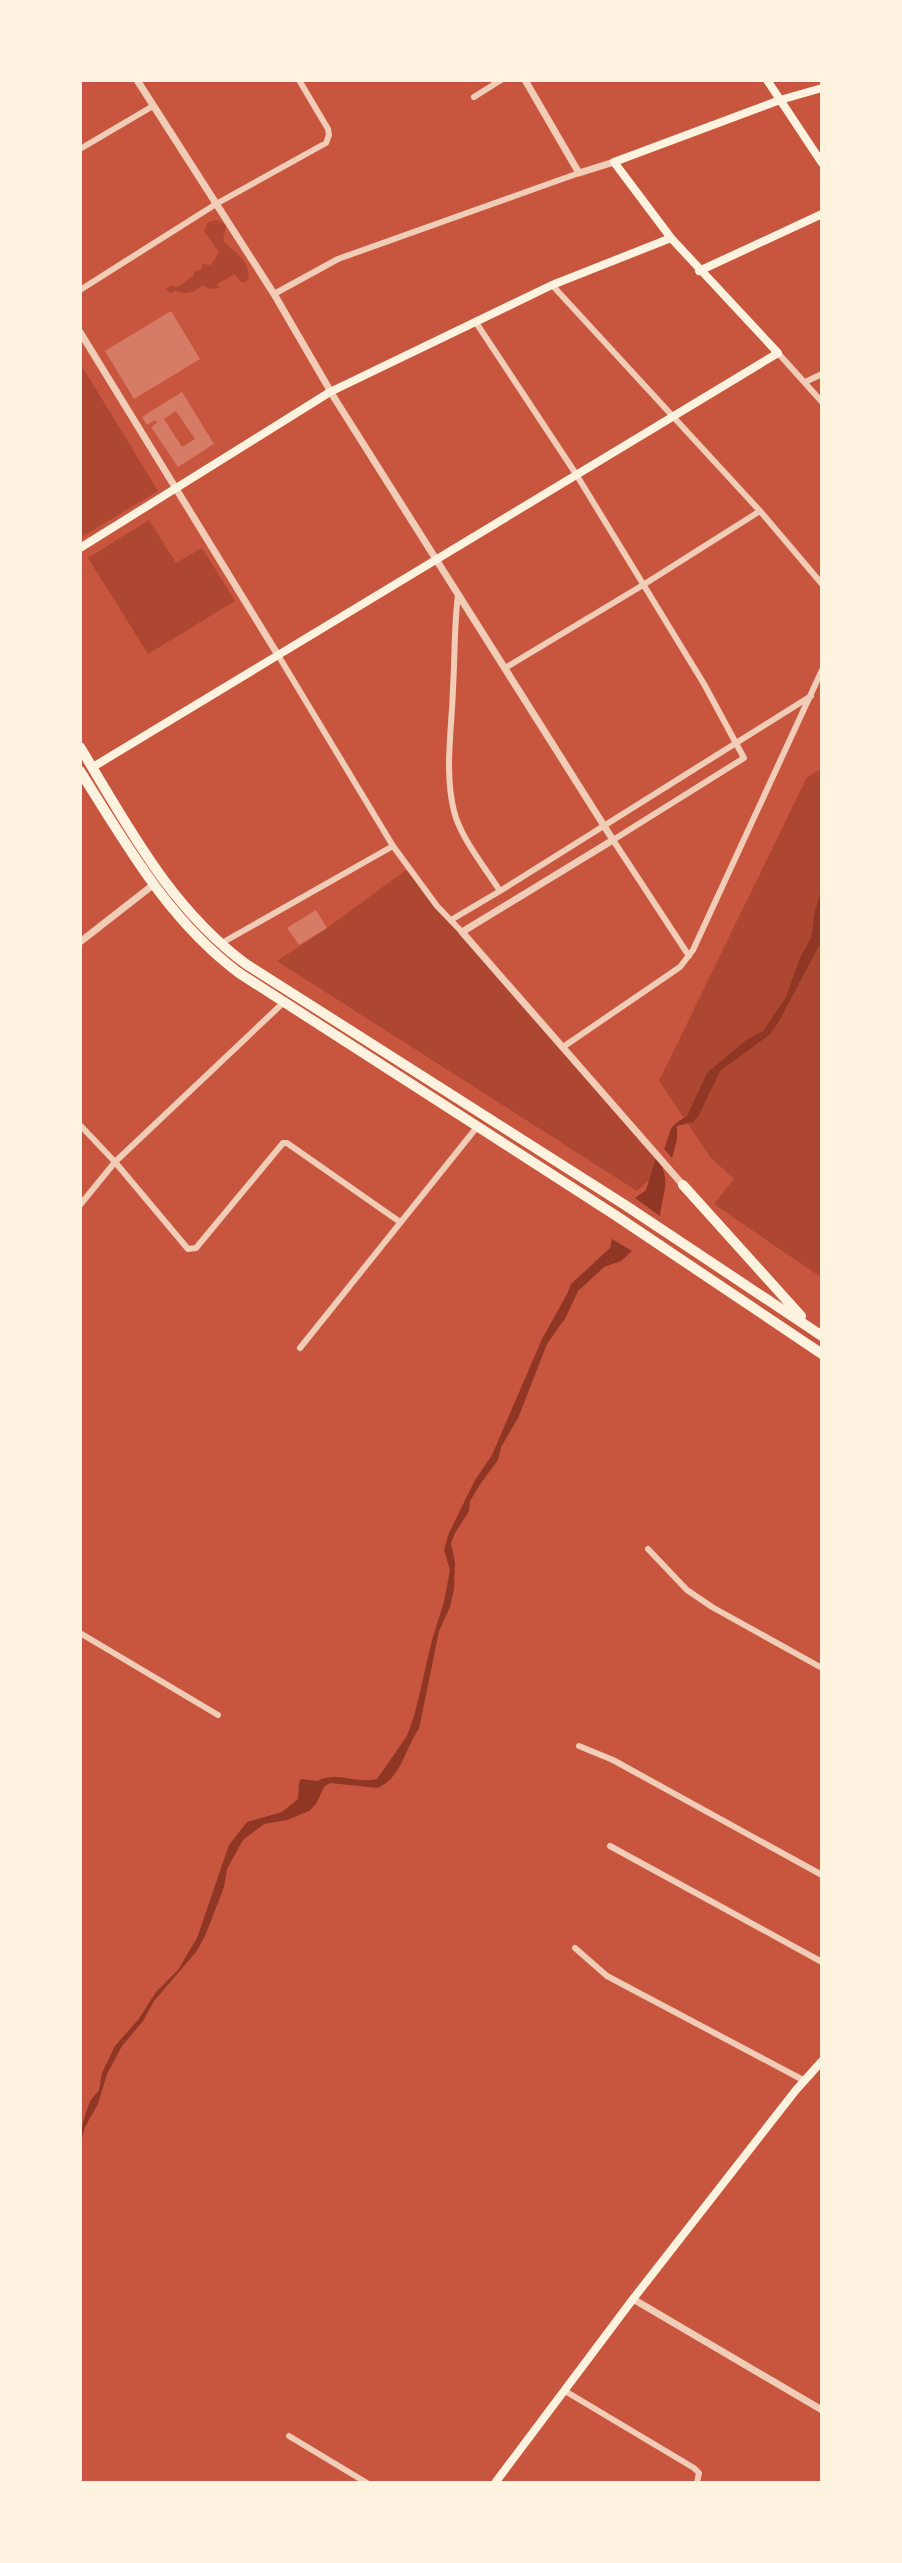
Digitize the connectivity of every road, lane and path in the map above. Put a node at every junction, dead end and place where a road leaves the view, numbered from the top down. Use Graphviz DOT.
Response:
graph roads {
  1 [pos="137,80"];
  2 [pos="299,80"];
  3 [pos="501,80"];
  4 [pos="525,80"];
  5 [pos="767,80"];
  6 [pos="822,88"];
  7 [pos="474,97"];
  8 [pos="780,100"];
  9 [pos="153,106"];
  10 [pos="80,149"];
  11 [pos="614,162"];
  12 [pos="822,163"];
  13 [pos="579,173"];
  14 [pos="216,204"];
  15 [pos="822,214"];
  16 [pos="671,238"];
  17 [pos="699,271"];
  18 [pos="552,285"];
  19 [pos="80,290"];
  20 [pos="274,294"];
  21 [pos="475,321"];
  22 [pos="80,332"];
  23 [pos="778,353"];
  24 [pos="822,374"];
  25 [pos="805,382"];
  26 [pos="330,392"];
  27 [pos="822,402"];
  28 [pos="672,417"];
  29 [pos="576,474"];
  30 [pos="175,489"];
  31 [pos="760,511"];
  32 [pos="80,548"];
  33 [pos="435,560"];
  34 [pos="822,584"];
  35 [pos="643,585"];
  36 [pos="458,595"];
  37 [pos="278,655"];
  38 [pos="505,668"];
  39 [pos="822,670"];
  40 [pos="811,696"];
  41 [pos="735,742"];
  42 [pos="80,747"];
  43 [pos="93,767"];
  44 [pos="80,771"];
  45 [pos="604,825"];
  46 [pos="613,840"];
  47 [pos="393,846"];
  48 [pos="153,885"];
  49 [pos="500,891"];
  50 [pos="451,920"];
  51 [pos="462,932"];
  52 [pos="80,942"];
  53 [pos="220,944"];
  54 [pos="689,956"];
  55 [pos="284,1002"];
  56 [pos="563,1047"];
  57 [pos="80,1125"];
  58 [pos="477,1127"];
  59 [pos="115,1162"];
  60 [pos="683,1185"];
  61 [pos="80,1205"];
  62 [pos="400,1222"];
  63 [pos="819,1334"];
  64 [pos="300,1348"];
  65 [pos="822,1354"];
  66 [pos="648,1549"];
  67 [pos="80,1633"];
  68 [pos="822,1668"];
  69 [pos="218,1715"];
  70 [pos="579,1746"];
  71 [pos="610,1846"];
  72 [pos="822,1875"];
  73 [pos="575,1948"];
  74 [pos="822,1962"];
  75 [pos="822,2061"];
  76 [pos="805,2081"];
  77 [pos="633,2299"];
  78 [pos="565,2391"];
  79 [pos="822,2410"];
  80 [pos="289,2436"];
  81 [pos="367,2483"];
  82 [pos="495,2483"];
  83 [pos="697,2483"];
  1 -- 9 [label="street"];
  2 -- 14 [label="street"];
  3 -- 7 [label="street"];
  4 -- 13 [label="street"];
  5 -- 8 [label="main road"];
  6 -- 8 [label="main road"];
  8 -- 11 [label="main road"];
  8 -- 12 [label="main road"];
  9 -- 10 [label="street"];
  9 -- 14 [label="street"];
  11 -- 13 [label="street"];
  11 -- 16 [label="main road"];
  13 -- 20 [label="street"];
  14 -- 19 [label="street"];
  14 -- 20 [label="street"];
  15 -- 17 [label="main road"];
  16 -- 17 [label="main road"];
  16 -- 18 [label="main road"];
  17 -- 23 [label="main road"];
  18 -- 21 [label="main road"];
  18 -- 28 [label="street"];
  20 -- 26 [label="street"];
  21 -- 26 [label="main road"];
  21 -- 29 [label="street"];
  22 -- 30 [label="street"];
  23 -- 25 [label="street"];
  23 -- 28 [label="main road"];
  24 -- 25 [label="street"];
  25 -- 27 [label="street"];
  26 -- 30 [label="main road"];
  26 -- 33 [label="street"];
  28 -- 29 [label="main road"];
  28 -- 31 [label="street"];
  29 -- 33 [label="main road"];
  29 -- 35 [label="street"];
  30 -- 32 [label="main road"];
  30 -- 37 [label="street"];
  31 -- 34 [label="street"];
  31 -- 35 [label="street"];
  33 -- 36 [label="street"];
  33 -- 37 [label="main road"];
  35 -- 38 [label="street"];
  35 -- 41 [label="street"];
  36 -- 38 [label="street"];
  36 -- 49 [label="street"];
  37 -- 43 [label="main road"];
  37 -- 47 [label="street"];
  38 -- 45 [label="street"];
  39 -- 40 [label="street"];
  40 -- 41 [label="street"];
  40 -- 54 [label="street"];
  41 -- 45 [label="street"];
  41 -- 46 [label="street"];
  42 -- 43 [label="highway"];
  43 -- 53 [label="highway"];
  44 -- 48 [label="highway"];
  45 -- 46 [label="street"];
  45 -- 49 [label="street"];
  46 -- 51 [label="street"];
  46 -- 54 [label="street"];
  47 -- 50 [label="street"];
  47 -- 53 [label="street"];
  48 -- 52 [label="street"];
  48 -- 55 [label="highway"];
  49 -- 50 [label="street"];
  50 -- 51 [label="street"];
  51 -- 56 [label="street"];
  53 -- 63 [label="highway"];
  54 -- 56 [label="street"];
  55 -- 58 [label="highway"];
  55 -- 59 [label="street"];
  56 -- 60 [label="street"];
  57 -- 59 [label="street"];
  58 -- 62 [label="street"];
  58 -- 65 [label="highway"];
  59 -- 61 [label="street"];
  59 -- 62 [label="street"];
  60 -- 63 [label="highway"];
  62 -- 64 [label="street"];
  66 -- 68 [label="street"];
  67 -- 69 [label="street"];
  70 -- 72 [label="street"];
  71 -- 74 [label="street"];
  73 -- 76 [label="street"];
  75 -- 76 [label="main road"];
  76 -- 77 [label="main road"];
  77 -- 78 [label="main road"];
  77 -- 79 [label="street"];
  78 -- 82 [label="main road"];
  78 -- 83 [label="street"];
  80 -- 81 [label="street"];
}
